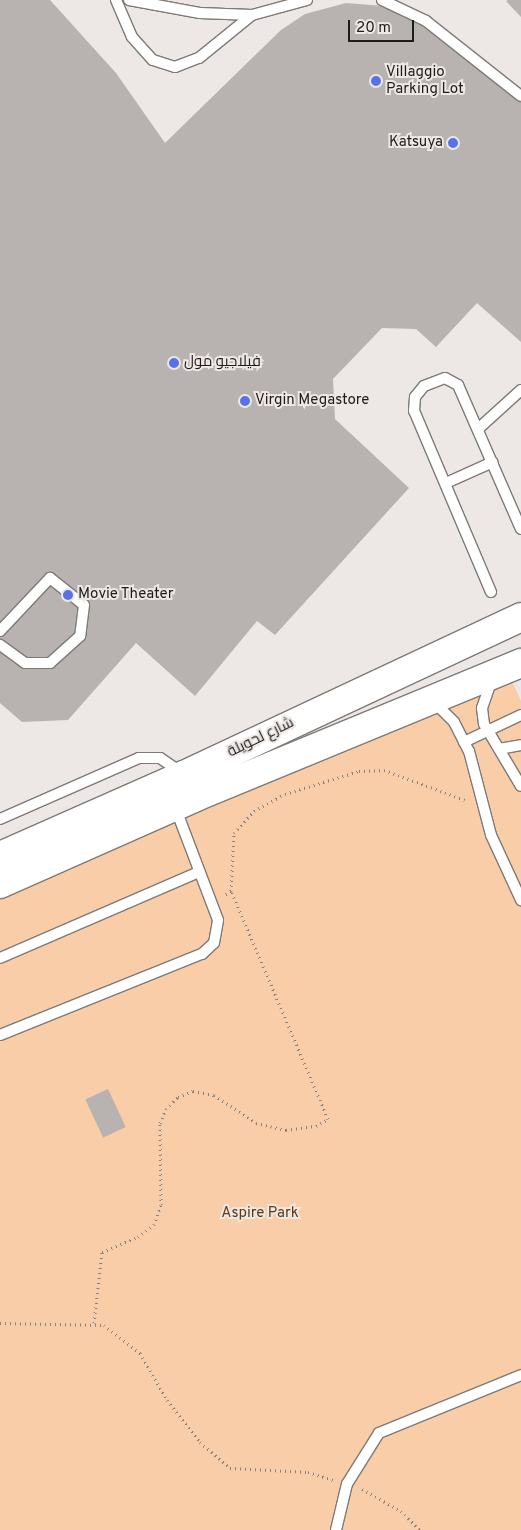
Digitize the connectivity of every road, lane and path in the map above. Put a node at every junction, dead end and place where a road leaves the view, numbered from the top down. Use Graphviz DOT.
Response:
graph roads {
  1 [pos="116,0"];
  2 [pos="129,0"];
  3 [pos="307,0"];
  4 [pos="382,0"];
  5 [pos="252,15"];
  6 [pos="521,96"];
  7 [pos="521,390"];
  8 [pos="478,429"];
  9 [pos="493,462"];
  10 [pos="446,483"];
  11 [pos="521,529"];
  12 [pos="491,592"];
  13 [pos="519,617"];
  14 [pos="0,631"];
  15 [pos="0,645"];
  16 [pos="521,663"];
  17 [pos="493,675"];
  18 [pos="359,690"];
  19 [pos="434,701"];
  20 [pos="521,714"];
  21 [pos="374,725"];
  22 [pos="488,731"];
  23 [pos="464,742"];
  24 [pos="521,745"];
  25 [pos="499,749"];
  26 [pos="184,776"];
  27 [pos="521,786"];
  28 [pos="175,806"];
  29 [pos="482,806"];
  30 [pos="0,818"];
  31 [pos="0,856"];
  32 [pos="199,872"];
  33 [pos="0,884"];
  34 [pos="231,891"];
  35 [pos="521,900"];
  36 [pos="211,902"];
  37 [pos="0,958"];
  38 [pos="0,1035"];
  39 [pos="0,1323"];
  40 [pos="94,1323"];
  41 [pos="521,1375"];
  42 [pos="347,1484"];
  43 [pos="336,1530"];
  44 [pos="420,1530"];
  1 -- 5 [label="lane"];
  2 -- 5 [label="lane"];
  3 -- 5 [label="lane"];
  4 -- 6 [label="lane"];
  7 -- 8 [label="lane"];
  8 -- 9 [label="lane"];
  8 -- 10 [label="lane"];
  9 -- 10 [label="lane"];
  9 -- 11 [label="lane"];
  10 -- 12 [label="lane"];
  13 -- 18 [label="street, شارع لحويلة"];
  14 -- 15 [label="lane"];
  16 -- 17 [label="street, شارع لحويلة"];
  17 -- 19 [label="street, شارع لحويلة"];
  17 -- 22 [label="lane"];
  18 -- 21 [label="street"];
  18 -- 26 [label="street, شارع لحويلة"];
  19 -- 21 [label="street, شارع لحويلة"];
  19 -- 23 [label="lane"];
  20 -- 22 [label="lane"];
  21 -- 28 [label="street, شارع لحويلة"];
  22 -- 23 [label="lane"];
  22 -- 25 [label="lane"];
  23 -- 29 [label="lane"];
  24 -- 25 [label="lane"];
  25 -- 27 [label="lane"];
  26 -- 30 [label="lane"];
  26 -- 31 [label="street, شارع لحويلة"];
  28 -- 32 [label="lane"];
  28 -- 33 [label="street, شارع لحويلة"];
  29 -- 34 [label="path"];
  29 -- 35 [label="lane"];
  32 -- 36 [label="lane"];
  32 -- 37 [label="lane"];
  34 -- 36 [label="path"];
  34 -- 40 [label="path"];
  36 -- 38 [label="lane"];
  39 -- 40 [label="path"];
  40 -- 42 [label="path"];
  41 -- 42 [label="lane"];
  42 -- 43 [label="lane"];
  42 -- 44 [label="path"];
}
